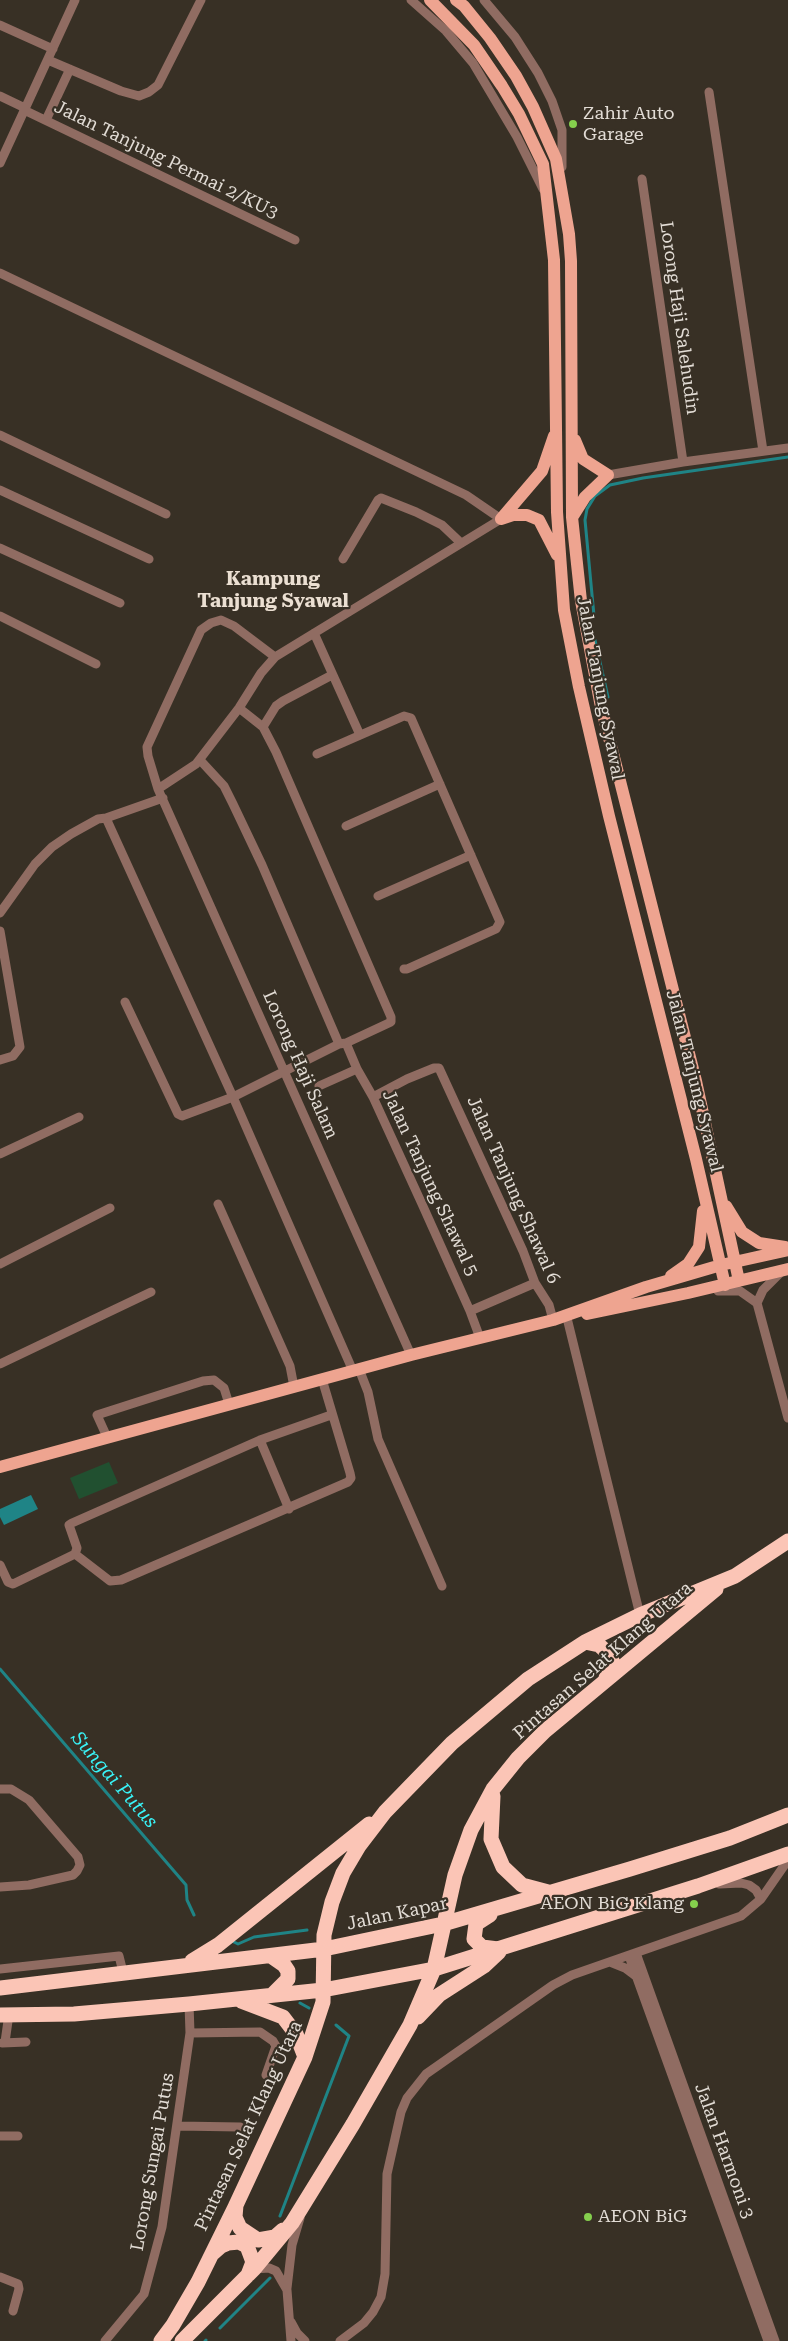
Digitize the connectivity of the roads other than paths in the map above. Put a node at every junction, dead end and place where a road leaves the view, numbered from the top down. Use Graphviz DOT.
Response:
graph roads {
  1 [pos="75,0"];
  2 [pos="201,0"];
  3 [pos="411,0"];
  4 [pos="430,0"];
  5 [pos="456,0"];
  6 [pos="484,0"];
  7 [pos="0,25"];
  8 [pos="53,49"];
  9 [pos="48,60"];
  10 [pos="70,69"];
  11 [pos="709,92"];
  12 [pos="0,96"];
  13 [pos="24,109"];
  14 [pos="46,120"];
  15 [pos="0,163"];
  16 [pos="642,179"];
  17 [pos="562,191"];
  18 [pos="548,201"];
  19 [pos="295,240"];
  20 [pos="0,273"];
  21 [pos="557,428"];
  22 [pos="0,435"];
  23 [pos="573,436"];
  24 [pos="788,448"];
  25 [pos="763,451"];
  26 [pos="683,462"];
  27 [pos="608,475"];
  28 [pos="0,490"];
  29 [pos="166,514"];
  30 [pos="572,517"];
  31 [pos="501,519"];
  32 [pos="461,543"];
  33 [pos="0,548"];
  34 [pos="149,559"];
  35 [pos="343,559"];
  36 [pos="562,566"];
  37 [pos="120,603"];
  38 [pos="0,616"];
  39 [pos="314,633"];
  40 [pos="275,656"];
  41 [pos="96,664"];
  42 [pos="332,674"];
  43 [pos="239,708"];
  44 [pos="263,727"];
  45 [pos="360,735"];
  46 [pos="317,754"];
  47 [pos="200,760"];
  48 [pos="440,784"];
  49 [pos="158,789"];
  50 [pos="163,798"];
  51 [pos="106,818"];
  52 [pos="346,826"];
  53 [pos="471,855"];
  54 [pos="378,896"];
  55 [pos="0,913"];
  56 [pos="0,931"];
  57 [pos="404,969"];
  58 [pos="125,1002"];
  59 [pos="342,1043"];
  60 [pos="0,1060"];
  61 [pos="357,1068"];
  62 [pos="285,1072"];
  63 [pos="319,1086"];
  64 [pos="233,1097"];
  65 [pos="374,1097"];
  66 [pos="79,1117"];
  67 [pos="0,1154"];
  68 [pos="718,1188"];
  69 [pos="703,1196"];
  70 [pos="218,1204"];
  71 [pos="110,1208"];
  72 [pos="788,1249"];
  73 [pos="735,1261"];
  74 [pos="0,1264"];
  75 [pos="721,1265"];
  76 [pos="785,1269"];
  77 [pos="739,1281"];
  78 [pos="535,1283"];
  79 [pos="724,1285"];
  80 [pos="646,1288"];
  81 [pos="152,1292"];
  82 [pos="688,1293"];
  83 [pos="757,1302"];
  84 [pos="470,1311"];
  85 [pos="567,1318"];
  86 [pos="553,1320"];
  87 [pos="480,1338"];
  88 [pos="411,1355"];
  89 [pos="0,1364"];
  90 [pos="356,1370"];
  91 [pos="322,1380"];
  92 [pos="294,1387"];
  93 [pos="229,1404"];
  94 [pos="331,1415"];
  95 [pos="788,1418"];
  96 [pos="107,1437"];
  97 [pos="260,1440"];
  98 [pos="0,1466"];
  99 [pos="289,1509"];
  100 [pos="788,1542"];
  101 [pos="75,1554"];
  102 [pos="0,1565"];
  103 [pos="731,1578"];
  104 [pos="442,1586"];
  105 [pos="640,1615"];
  106 [pos="585,1642"];
  107 [pos="605,1680"];
  108 [pos="0,1789"];
  109 [pos="493,1789"];
  110 [pos="385,1812"];
  111 [pos="788,1815"];
  112 [pos="788,1854"];
  113 [pos="788,1860"];
  114 [pos="698,1886"];
  115 [pos="0,1887"];
  116 [pos="552,1893"];
  117 [pos="761,1899"];
  118 [pos="507,1907"];
  119 [pos="443,1924"];
  120 [pos="657,1946"];
  121 [pos="324,1949"];
  122 [pos="502,1949"];
  123 [pos="633,1954"];
  124 [pos="271,1956"];
  125 [pos="610,1962"];
  126 [pos="186,1964"];
  127 [pos="434,1969"];
  128 [pos="0,1970"];
  129 [pos="123,1972"];
  130 [pos="640,1974"];
  131 [pos="0,1988"];
  132 [pos="323,1990"];
  133 [pos="272,1995"];
  134 [pos="237,1999"];
  135 [pos="189,2004"];
  136 [pos="4,2014"];
  137 [pos="410,2025"];
  138 [pos="190,2033"];
  139 [pos="26,2042"];
  140 [pos="3,2043"];
  141 [pos="305,2057"];
  142 [pos="266,2075"];
  143 [pos="178,2126"];
  144 [pos="240,2127"];
  145 [pos="0,2136"];
  146 [pos="18,2136"];
  147 [pos="306,2201"];
  148 [pos="236,2205"];
  149 [pos="292,2223"];
  150 [pos="208,2258"];
  151 [pos="251,2272"];
  152 [pos="0,2277"];
  153 [pos="287,2290"];
  154 [pos="13,2310"];
  155 [pos="289,2317"];
  156 [pos="349,2335"];
  157 [pos="105,2341"];
  158 [pos="161,2341"];
  159 [pos="182,2341"];
  160 [pos="291,2341"];
  161 [pos="305,2341"];
  162 [pos="335,2341"];
  163 [pos="340,2341"];
  164 [pos="768,2341"];
  165 [pos="776,2341"];
  1 -- 8 [label="street"];
  2 -- 10 [label="street"];
  3 -- 18 [label="street"];
  4 -- 18 [label="main road, Jalan Tanjung Syawal"];
  5 -- 17 [label="main road, Jalan Tanjung Syawal"];
  6 -- 17 [label="street"];
  7 -- 8 [label="street"];
  8 -- 9 [label="street"];
  9 -- 10 [label="street"];
  9 -- 13 [label="street"];
  10 -- 14 [label="street"];
  11 -- 25 [label="street"];
  12 -- 13 [label="street, Jalan Tanjung Permai 2/KU3"];
  13 -- 14 [label="street, Jalan Tanjung Permai 2/KU3"];
  13 -- 15 [label="street"];
  14 -- 19 [label="street, Jalan Tanjung Permai 2/KU3"];
  16 -- 26 [label="street, Lorong Haji Salehudin"];
  17 -- 23 [label="main road, Jalan Tanjung Syawal"];
  18 -- 21 [label="main road, Jalan Tanjung Syawal"];
  20 -- 31 [label="street"];
  21 -- 31 [label="main road"];
  21 -- 36 [label="main road, Jalan Tanjung Syawal"];
  22 -- 29 [label="street"];
  23 -- 27 [label="main road"];
  23 -- 30 [label="main road, Jalan Tanjung Syawal"];
  24 -- 25 [label="street"];
  25 -- 26 [label="street"];
  26 -- 27 [label="street"];
  27 -- 30 [label="main road"];
  28 -- 34 [label="street"];
  30 -- 68 [label="main road, Jalan Tanjung Syawal"];
  31 -- 32 [label="street"];
  31 -- 36 [label="main road"];
  32 -- 35 [label="street"];
  32 -- 39 [label="street"];
  33 -- 37 [label="street"];
  36 -- 69 [label="main road, Jalan Tanjung Syawal"];
  38 -- 41 [label="street"];
  39 -- 40 [label="street"];
  39 -- 42 [label="street"];
  40 -- 43 [label="street"];
  40 -- 49 [label="street, Lorong Haji Salam"];
  42 -- 44 [label="street"];
  42 -- 45 [label="street"];
  43 -- 44 [label="street"];
  43 -- 47 [label="street"];
  44 -- 59 [label="street"];
  45 -- 46 [label="street"];
  45 -- 48 [label="street"];
  47 -- 49 [label="street"];
  47 -- 59 [label="street, Jalan Tanjung Shawal 5"];
  48 -- 52 [label="street"];
  48 -- 53 [label="street"];
  49 -- 50 [label="street, Lorong Haji Salam"];
  50 -- 51 [label="street"];
  50 -- 62 [label="street, Lorong Haji Salam"];
  51 -- 55 [label="street"];
  51 -- 64 [label="street"];
  53 -- 54 [label="street"];
  53 -- 57 [label="street"];
  56 -- 60 [label="street"];
  58 -- 64 [label="street"];
  59 -- 61 [label="street, Jalan Tanjung Shawal 5"];
  59 -- 62 [label="street"];
  61 -- 63 [label="street"];
  61 -- 65 [label="street, Jalan Tanjung Shawal 5"];
  62 -- 64 [label="street"];
  62 -- 88 [label="street, Lorong Haji Salam"];
  64 -- 90 [label="street"];
  65 -- 78 [label="street, Jalan Tanjung Shawal 6"];
  65 -- 84 [label="street, Jalan Tanjung Shawal 5"];
  66 -- 67 [label="street"];
  68 -- 72 [label="main road"];
  68 -- 73 [label="main road, Jalan Tanjung Syawal"];
  69 -- 75 [label="main road, Jalan Tanjung Syawal"];
  69 -- 80 [label="main road"];
  70 -- 92 [label="street"];
  71 -- 74 [label="street"];
  72 -- 73 [label="main road"];
  73 -- 75 [label="main road"];
  73 -- 77 [label="main road, Jalan Tanjung Syawal"];
  75 -- 79 [label="main road, Jalan Tanjung Syawal"];
  75 -- 80 [label="main road"];
  76 -- 77 [label="main road"];
  76 -- 83 [label="street"];
  77 -- 79 [label="main road"];
  78 -- 84 [label="street"];
  78 -- 86 [label="street, Jalan Tanjung Shawal 6"];
  79 -- 82 [label="main road"];
  80 -- 86 [label="main road"];
  81 -- 89 [label="street"];
  82 -- 83 [label="street"];
  82 -- 85 [label="main road"];
  83 -- 95 [label="street"];
  84 -- 87 [label="street, Jalan Tanjung Shawal 5"];
  85 -- 86 [label="main road"];
  85 -- 105 [label="street"];
  86 -- 87 [label="main road"];
  87 -- 88 [label="main road"];
  88 -- 90 [label="main road"];
  90 -- 91 [label="main road"];
  90 -- 104 [label="street"];
  91 -- 92 [label="main road"];
  91 -- 94 [label="street"];
  92 -- 93 [label="main road"];
  93 -- 96 [label="main road"];
  93 -- 96 [label="street"];
  94 -- 97 [label="street"];
  94 -- 99 [label="street"];
  96 -- 98 [label="main road"];
  97 -- 99 [label="street"];
  97 -- 101 [label="street"];
  99 -- 101 [label="street"];
  100 -- 103 [label="highway, Pintasan Selat Klang Utara"];
  101 -- 102 [label="street"];
  103 -- 105 [label="highway, Pintasan Selat Klang Utara"];
  103 -- 107 [label="highway, Pintasan Selat Klang Utara"];
  105 -- 106 [label="highway, Pintasan Selat Klang Utara"];
  106 -- 107 [label="highway"];
  106 -- 110 [label="highway, Pintasan Selat Klang Utara"];
  107 -- 109 [label="highway, Pintasan Selat Klang Utara"];
  108 -- 115 [label="street"];
  109 -- 116 [label="highway"];
  109 -- 119 [label="highway, Pintasan Selat Klang Utara"];
  110 -- 121 [label="highway, Pintasan Selat Klang Utara"];
  110 -- 126 [label="highway"];
  111 -- 116 [label="highway, Jalan Kapar"];
  112 -- 114 [label="highway"];
  113 -- 117 [label="street"];
  114 -- 117 [label="street"];
  114 -- 122 [label="highway"];
  116 -- 118 [label="highway, Jalan Kapar"];
  117 -- 120 [label="street"];
  118 -- 119 [label="highway, Jalan Kapar"];
  118 -- 122 [label="highway"];
  119 -- 121 [label="highway, Jalan Kapar"];
  119 -- 127 [label="highway, Pintasan Selat Klang Utara"];
  120 -- 123 [label="street"];
  120 -- 130 [label="street"];
  121 -- 124 [label="highway, Jalan Kapar"];
  121 -- 132 [label="highway, Pintasan Selat Klang Utara"];
  122 -- 127 [label="highway"];
  122 -- 137 [label="highway"];
  123 -- 125 [label="street"];
  123 -- 130 [label="street, Jalan Harmoni 3"];
  124 -- 126 [label="highway, Jalan Kapar"];
  124 -- 133 [label="highway"];
  125 -- 130 [label="street"];
  125 -- 156 [label="street"];
  126 -- 129 [label="highway, Jalan Kapar"];
  127 -- 132 [label="highway"];
  127 -- 137 [label="highway, Pintasan Selat Klang Utara"];
  128 -- 129 [label="street"];
  129 -- 131 [label="highway, Jalan Kapar"];
  130 -- 164 [label="street, Jalan Harmoni 3"];
  130 -- 165 [label="street, Jalan Harmoni 3"];
  132 -- 133 [label="highway"];
  132 -- 141 [label="highway, Pintasan Selat Klang Utara"];
  133 -- 134 [label="highway"];
  134 -- 135 [label="highway"];
  134 -- 141 [label="highway"];
  135 -- 136 [label="highway"];
  135 -- 138 [label="street, Lorong Sungai Putus"];
  136 -- 140 [label="street"];
  137 -- 147 [label="highway, Pintasan Selat Klang Utara"];
  138 -- 142 [label="street"];
  138 -- 143 [label="street, Lorong Sungai Putus"];
  139 -- 140 [label="street"];
  141 -- 148 [label="highway, Pintasan Selat Klang Utara"];
  143 -- 144 [label="street"];
  143 -- 157 [label="street, Lorong Sungai Putus"];
  145 -- 146 [label="street"];
  147 -- 149 [label="highway, Pintasan Selat Klang Utara"];
  147 -- 153 [label="street"];
  148 -- 149 [label="highway"];
  148 -- 150 [label="highway, Pintasan Selat Klang Utara"];
  149 -- 151 [label="highway, Pintasan Selat Klang Utara"];
  150 -- 151 [label="highway"];
  150 -- 158 [label="highway, Pintasan Selat Klang Utara"];
  151 -- 153 [label="street"];
  151 -- 159 [label="highway, Pintasan Selat Klang Utara"];
  152 -- 154 [label="street"];
  153 -- 155 [label="street"];
  155 -- 160 [label="street"];
  155 -- 161 [label="street"];
  156 -- 162 [label="street"];
  156 -- 163 [label="street"];
}
